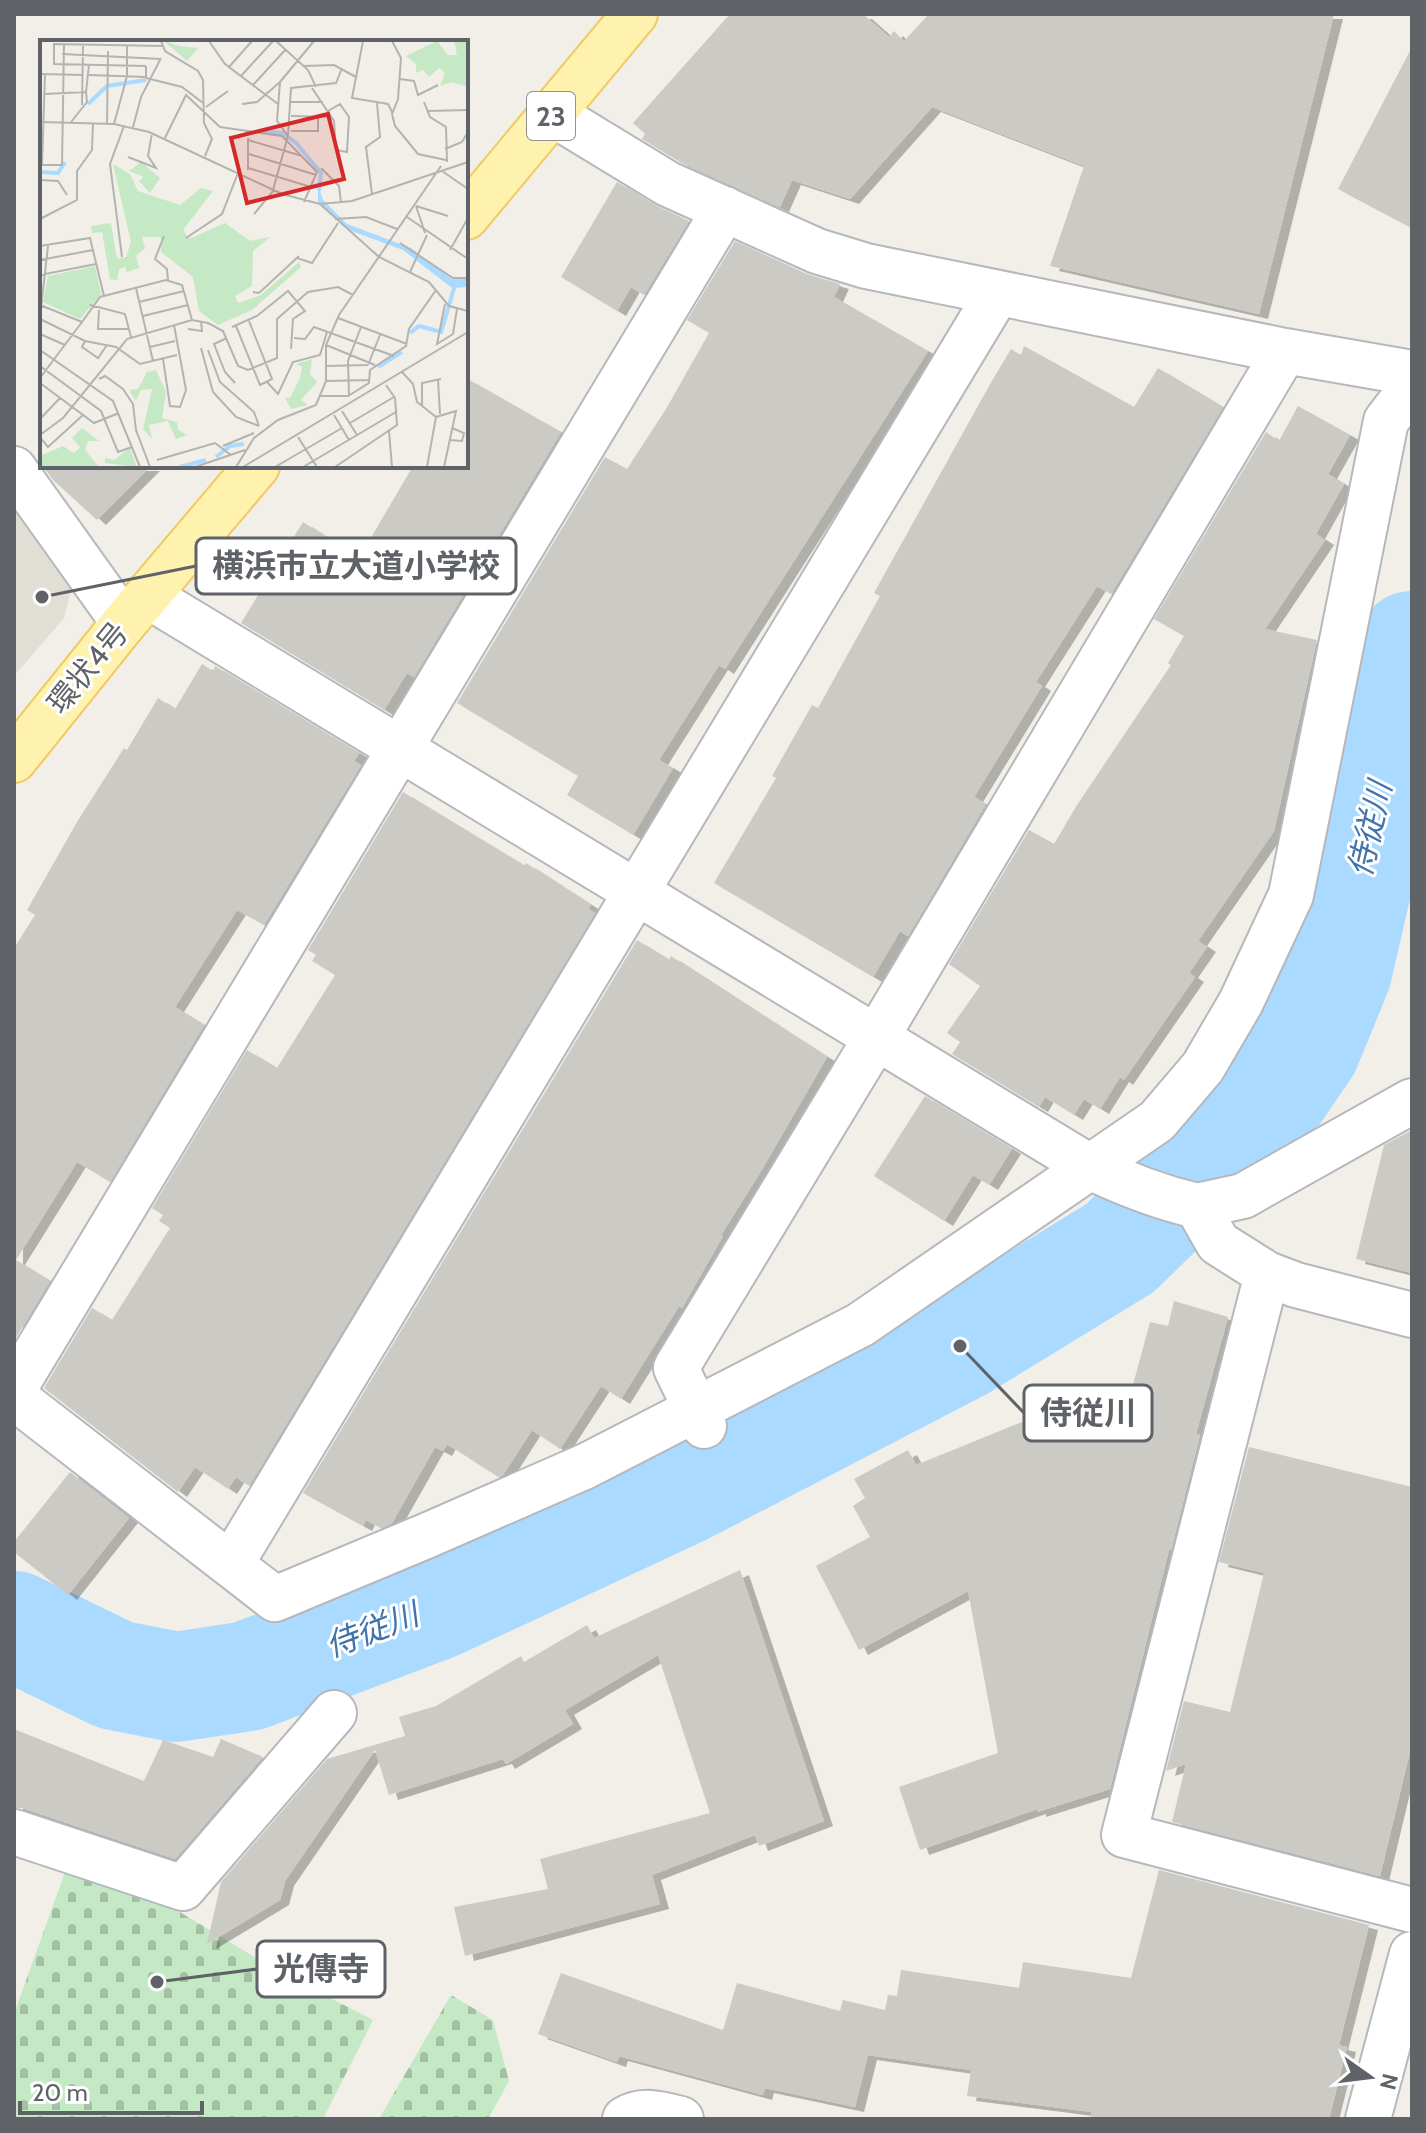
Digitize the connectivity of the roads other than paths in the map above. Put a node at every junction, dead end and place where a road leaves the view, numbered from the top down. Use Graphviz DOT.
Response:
graph roads {
  1 [pos="635,14"];
  2 [pos="553,114"];
  3 [pos="725,209"];
  4 [pos="468,215"];
  5 [pos="997,294"];
  6 [pos="1285,351"];
  7 [pos="1412,373"];
  8 [pos="1412,387"];
  9 [pos="255,468"];
  10 [pos="14,469"];
  11 [pos="136,609"];
  12 [pos="399,749"];
  13 [pos="14,760"];
  14 [pos="636,892"];
  15 [pos="876,1038"];
  16 [pos="1412,1101"];
  17 [pos="1108,1176"];
  18 [pos="1207,1225"];
  19 [pos="1267,1274"];
  20 [pos="1412,1315"];
  21 [pos="14,1389"];
  22 [pos="14,1397"];
  23 [pos="701,1418"];
  24 [pos="231,1564"];
  25 [pos="334,1713"];
  26 [pos="14,1832"];
  27 [pos="1412,1910"];
  28 [pos="1412,1954"];
  29 [pos="625,2119"];
  30 [pos="681,2119"];
  31 [pos="1368,2119"];
  1 -- 2 [label="main road, 23"];
  2 -- 3 [label="street"];
  2 -- 4 [label="main road, 23"];
  3 -- 5 [label="street"];
  3 -- 12 [label="street"];
  5 -- 6 [label="street"];
  5 -- 14 [label="street"];
  6 -- 7 [label="street"];
  6 -- 15 [label="street"];
  8 -- 17 [label="street"];
  9 -- 11 [label="main road, 環状4号"];
  10 -- 11 [label="street"];
  11 -- 12 [label="street"];
  11 -- 13 [label="main road, 環状4号"];
  12 -- 14 [label="street"];
  12 -- 21 [label="street"];
  14 -- 15 [label="street"];
  14 -- 24 [label="street"];
  15 -- 17 [label="street"];
  15 -- 23 [label="street"];
  16 -- 18 [label="street"];
  17 -- 18 [label="street"];
  17 -- 23 [label="street"];
  18 -- 19 [label="street"];
  19 -- 20 [label="street"];
  19 -- 27 [label="street"];
  22 -- 24 [label="street"];
  23 -- 24 [label="street"];
  25 -- 26 [label="street"];
  28 -- 31 [label="street"];
  29 -- 30 [label="street"];
}
